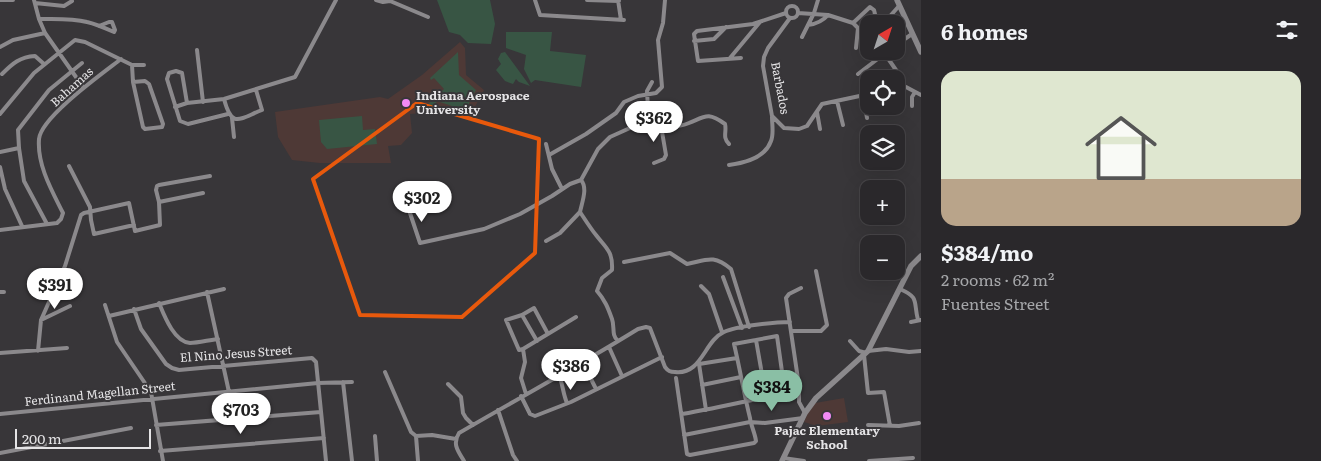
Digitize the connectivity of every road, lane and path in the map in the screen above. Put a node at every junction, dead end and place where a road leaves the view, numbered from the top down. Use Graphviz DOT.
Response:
graph roads {
  1 [pos="0,0"];
  2 [pos="13,0"];
  3 [pos="336,0"];
  4 [pos="376,0"];
  5 [pos="535,0"];
  6 [pos="587,0"];
  7 [pos="665,0"];
  8 [pos="794,0"];
  9 [pos="818,0"];
  10 [pos="72,1"];
  11 [pos="618,1"];
  12 [pos="34,2"];
  13 [pos="898,3"];
  14 [pos="794,6"];
  15 [pos="798,12"];
  16 [pos="786,13"];
  17 [pos="814,14"];
  18 [pos="828,15"];
  19 [pos="889,15"];
  20 [pos="428,17"];
  21 [pos="790,18"];
  22 [pos="39,19"];
  23 [pos="760,22"];
  24 [pos="852,23"];
  25 [pos="808,25"];
  26 [pos="99,26"];
  27 [pos="726,27"];
  28 [pos="858,28"];
  29 [pos="45,33"];
  30 [pos="912,34"];
  31 [pos="802,37"];
  32 [pos="905,39"];
  33 [pos="694,42"];
  34 [pos="0,47"];
  35 [pos="856,48"];
  36 [pos="197,50"];
  37 [pos="921,52"];
  38 [pos="58,53"];
  39 [pos="730,58"];
  40 [pos="741,58"];
  41 [pos="121,59"];
  42 [pos="876,60"];
  43 [pos="82,63"];
  44 [pos="44,64"];
  45 [pos="144,65"];
  46 [pos="132,66"];
  47 [pos="72,71"];
  48 [pos="2,74"];
  49 [pos="858,74"];
  50 [pos="132,82"];
  51 [pos="652,82"];
  52 [pos="83,87"];
  53 [pos="905,87"];
  54 [pos="256,90"];
  55 [pos="915,92"];
  56 [pos="921,95"];
  57 [pos="646,96"];
  58 [pos="860,97"];
  59 [pos="224,99"];
  60 [pos="838,101"];
  61 [pos="203,102"];
  62 [pos="187,104"];
  63 [pos="912,106"];
  64 [pos="175,107"];
  65 [pos="648,110"];
  66 [pos="816,112"];
  67 [pos="0,114"];
  68 [pos="228,114"];
  69 [pos="866,115"];
  70 [pos="772,116"];
  71 [pos="232,118"];
  72 [pos="867,118"];
  73 [pos="843,125"];
  74 [pos="661,126"];
  75 [pos="820,129"];
  76 [pos="234,137"];
  77 [pos="546,144"];
  78 [pos="729,144"];
  79 [pos="19,148"];
  80 [pos="0,152"];
  81 [pos="549,154"];
  82 [pos="654,163"];
  83 [pos="729,165"];
  84 [pos="69,166"];
  85 [pos="0,167"];
  86 [pos="0,173"];
  87 [pos="210,176"];
  88 [pos="581,180"];
  89 [pos="562,189"];
  90 [pos="203,193"];
  91 [pos="159,202"];
  92 [pos="409,210"];
  93 [pos="91,211"];
  94 [pos="580,212"];
  95 [pos="47,224"];
  96 [pos="134,224"];
  97 [pos="22,226"];
  98 [pos="0,230"];
  99 [pos="546,241"];
  100 [pos="921,256"];
  101 [pos="624,262"];
  102 [pos="816,271"];
  103 [pos="723,277"];
  104 [pos="701,286"];
  105 [pos="801,288"];
  106 [pos="224,289"];
  107 [pos="900,289"];
  108 [pos="207,292"];
  109 [pos="159,303"];
  110 [pos="105,305"];
  111 [pos="70,306"];
  112 [pos="134,309"];
  113 [pos="522,315"];
  114 [pos="109,316"];
  115 [pos="576,317"];
  116 [pos="41,320"];
  117 [pos="919,320"];
  118 [pos="790,322"];
  119 [pos="911,322"];
  120 [pos="749,327"];
  121 [pos="742,328"];
  122 [pos="792,331"];
  123 [pos="722,332"];
  124 [pos="548,334"];
  125 [pos="218,339"];
  126 [pos="756,340"];
  127 [pos="537,341"];
  128 [pos="618,341"];
  129 [pos="850,341"];
  130 [pos="609,347"];
  131 [pos="67,348"];
  132 [pos="523,349"];
  133 [pos="38,351"];
  134 [pos="921,351"];
  135 [pos="0,353"];
  136 [pos="866,353"];
  137 [pos="662,357"];
  138 [pos="737,358"];
  139 [pos="582,363"];
  140 [pos="224,365"];
  141 [pos="385,372"];
  142 [pos="560,375"];
  143 [pos="622,376"];
  144 [pos="676,378"];
  145 [pos="741,378"];
  146 [pos="343,382"];
  147 [pos="352,382"];
  148 [pos="318,383"];
  149 [pos="448,384"];
  150 [pos="702,385"];
  151 [pos="596,389"];
  152 [pos="229,392"];
  153 [pos="524,395"];
  154 [pos="766,397"];
  155 [pos="152,399"];
  156 [pos="746,401"];
  157 [pos="567,403"];
  158 [pos="498,410"];
  159 [pos="706,410"];
  160 [pos="321,412"];
  161 [pos="0,414"];
  162 [pos="682,414"];
  163 [pos="804,416"];
  164 [pos="750,422"];
  165 [pos="919,423"];
  166 [pos="156,425"];
  167 [pos="473,425"];
  168 [pos="868,425"];
  169 [pos="890,426"];
  170 [pos="131,428"];
  171 [pos="684,435"];
  172 [pos="375,436"];
  173 [pos="416,436"];
  174 [pos="324,438"];
  175 [pos="456,439"];
  176 [pos="160,451"];
  177 [pos="0,453"];
  178 [pos="914,458"];
  179 [pos="783,460"];
  180 [pos="902,460"];
  181 [pos="163,461"];
  182 [pos="325,461"];
  183 [pos="352,461"];
  184 [pos="377,461"];
  185 [pos="418,461"];
  186 [pos="464,461"];
  187 [pos="517,461"];
  188 [pos="804,461"];
  189 [pos="869,461"];
  1 -- 2 [label="street"];
  3 -- 54 [label="street"];
  4 -- 20 [label="street"];
  5 -- 11 [label="street"];
  6 -- 11 [label="street"];
  7 -- 57 [label="street"];
  8 -- 14 [label="street"];
  9 -- 17 [label="street"];
  10 -- 12 [label="street"];
  12 -- 22 [label="street"];
  13 -- 19 [label="street"];
  13 -- 30 [label="street"];
  14 -- 15 [label="street"];
  14 -- 16 [label="street"];
  15 -- 17 [label="street"];
  15 -- 21 [label="street"];
  16 -- 21 [label="street"];
  16 -- 23 [label="street"];
  17 -- 18 [label="street"];
  17 -- 25 [label="street"];
  18 -- 24 [label="street"];
  18 -- 25 [label="street"];
  21 -- 70 [label="street, Barbados"];
  22 -- 26 [label="street"];
  22 -- 29 [label="street"];
  23 -- 27 [label="street"];
  23 -- 39 [label="street"];
  24 -- 28 [label="street"];
  24 -- 28 [label="street"];
  25 -- 31 [label="street"];
  27 -- 33 [label="street"];
  27 -- 33 [label="street"];
  28 -- 35 [label="street"];
  29 -- 34 [label="street"];
  29 -- 38 [label="street"];
  30 -- 32 [label="street"];
  30 -- 37 [label="street"];
  33 -- 39 [label="street"];
  36 -- 61 [label="street"];
  38 -- 41 [label="street"];
  38 -- 44 [label="street"];
  38 -- 47 [label="street"];
  39 -- 40 [label="street"];
  41 -- 46 [label="street"];
  41 -- 52 [label="street, Bahamas"];
  42 -- 49 [label="street"];
  43 -- 47 [label="street"];
  44 -- 48 [label="street"];
  44 -- 67 [label="street"];
  45 -- 46 [label="street"];
  46 -- 50 [label="street"];
  47 -- 52 [label="street"];
  47 -- 79 [label="street"];
  50 -- 50 [label="street"];
  51 -- 57 [label="street"];
  52 -- 95 [label="street, Bahamas"];
  53 -- 55 [label="street"];
  54 -- 59 [label="street"];
  54 -- 71 [label="street"];
  55 -- 56 [label="street"];
  55 -- 63 [label="street"];
  57 -- 65 [label="street"];
  57 -- 81 [label="street"];
  58 -- 60 [label="street, Barbados"];
  59 -- 61 [label="street"];
  59 -- 68 [label="street"];
  60 -- 66 [label="street, Barbados"];
  60 -- 73 [label="street"];
  61 -- 62 [label="street"];
  62 -- 64 [label="street"];
  62 -- 64 [label="street"];
  64 -- 68 [label="street"];
  65 -- 74 [label="street"];
  65 -- 88 [label="street"];
  66 -- 70 [label="street, Barbados"];
  66 -- 75 [label="street"];
  68 -- 71 [label="street"];
  69 -- 72 [label="street"];
  70 -- 83 [label="street"];
  71 -- 76 [label="street"];
  74 -- 78 [label="street"];
  74 -- 82 [label="street"];
  77 -- 81 [label="street"];
  79 -- 80 [label="street"];
  79 -- 95 [label="street"];
  81 -- 89 [label="street"];
  84 -- 93 [label="street"];
  85 -- 86 [label="street"];
  86 -- 97 [label="street"];
  87 -- 91 [label="street"];
  88 -- 89 [label="street"];
  88 -- 94 [label="street"];
  89 -- 92 [label="street"];
  90 -- 91 [label="street"];
  91 -- 96 [label="street"];
  93 -- 96 [label="street"];
  93 -- 96 [label="street"];
  93 -- 116 [label="street"];
  94 -- 99 [label="street"];
  94 -- 128 [label="street"];
  95 -- 97 [label="street"];
  97 -- 98 [label="street"];
  100 -- 107 [label="street"];
  101 -- 120 [label="street"];
  102 -- 122 [label="street"];
  103 -- 121 [label="street"];
  104 -- 123 [label="street"];
  105 -- 118 [label="street"];
  106 -- 108 [label="street"];
  107 -- 117 [label="street"];
  107 -- 136 [label="street"];
  108 -- 109 [label="street"];
  108 -- 125 [label="street"];
  109 -- 112 [label="street"];
  109 -- 125 [label="street"];
  110 -- 114 [label="street"];
  111 -- 116 [label="street"];
  112 -- 114 [label="street"];
  112 -- 140 [label="street, El Nino Jesus Street"];
  113 -- 124 [label="street"];
  113 -- 127 [label="street"];
  113 -- 132 [label="street"];
  114 -- 155 [label="street"];
  115 -- 124 [label="street"];
  116 -- 133 [label="street"];
  117 -- 119 [label="street"];
  118 -- 120 [label="street"];
  118 -- 122 [label="street"];
  120 -- 121 [label="street"];
  121 -- 123 [label="street"];
  122 -- 163 [label="street"];
  123 -- 137 [label="street"];
  124 -- 127 [label="street"];
  125 -- 140 [label="street"];
  126 -- 138 [label="street"];
  126 -- 154 [label="street"];
  126 -- 154 [label="street"];
  127 -- 132 [label="street"];
  128 -- 130 [label="street"];
  128 -- 137 [label="street"];
  129 -- 136 [label="street"];
  130 -- 139 [label="street"];
  130 -- 143 [label="street"];
  131 -- 133 [label="street"];
  132 -- 153 [label="street"];
  133 -- 135 [label="street"];
  134 -- 136 [label="street"];
  136 -- 163 [label="street"];
  136 -- 169 [label="street"];
  137 -- 143 [label="street"];
  138 -- 145 [label="street"];
  138 -- 150 [label="street"];
  139 -- 142 [label="street"];
  139 -- 151 [label="street"];
  140 -- 148 [label="street, El Nino Jesus Street"];
  140 -- 152 [label="street"];
  141 -- 173 [label="street"];
  142 -- 153 [label="street"];
  142 -- 157 [label="street"];
  143 -- 151 [label="street"];
  144 -- 162 [label="street"];
  145 -- 150 [label="street"];
  145 -- 156 [label="street"];
  146 -- 147 [label="street, Ferdinand Magellan Street"];
  146 -- 148 [label="street, Ferdinand Magellan Street"];
  146 -- 183 [label="street"];
  148 -- 152 [label="street, Ferdinand Magellan Street"];
  148 -- 160 [label="street"];
  149 -- 167 [label="street"];
  150 -- 159 [label="street"];
  151 -- 157 [label="street"];
  152 -- 155 [label="street, Ferdinand Magellan Street"];
  153 -- 157 [label="street"];
  153 -- 158 [label="street"];
  154 -- 156 [label="street"];
  155 -- 161 [label="street, Ferdinand Magellan Street"];
  155 -- 166 [label="street"];
  156 -- 159 [label="street"];
  156 -- 164 [label="street"];
  158 -- 167 [label="street"];
  158 -- 187 [label="street"];
  159 -- 162 [label="street"];
  160 -- 166 [label="street"];
  160 -- 174 [label="street"];
  162 -- 171 [label="street"];
  163 -- 164 [label="street"];
  163 -- 179 [label="street"];
  164 -- 171 [label="street"];
  164 -- 171 [label="street"];
  165 -- 169 [label="street"];
  166 -- 176 [label="street"];
  167 -- 175 [label="street"];
  168 -- 169 [label="street"];
  170 -- 177 [label="street"];
  172 -- 184 [label="street"];
  173 -- 175 [label="street"];
  173 -- 185 [label="street"];
  174 -- 176 [label="street"];
  174 -- 182 [label="street"];
  175 -- 186 [label="street"];
  176 -- 181 [label="street"];
  178 -- 180 [label="street"];
  179 -- 188 [label="street"];
  180 -- 189 [label="street"];
}
